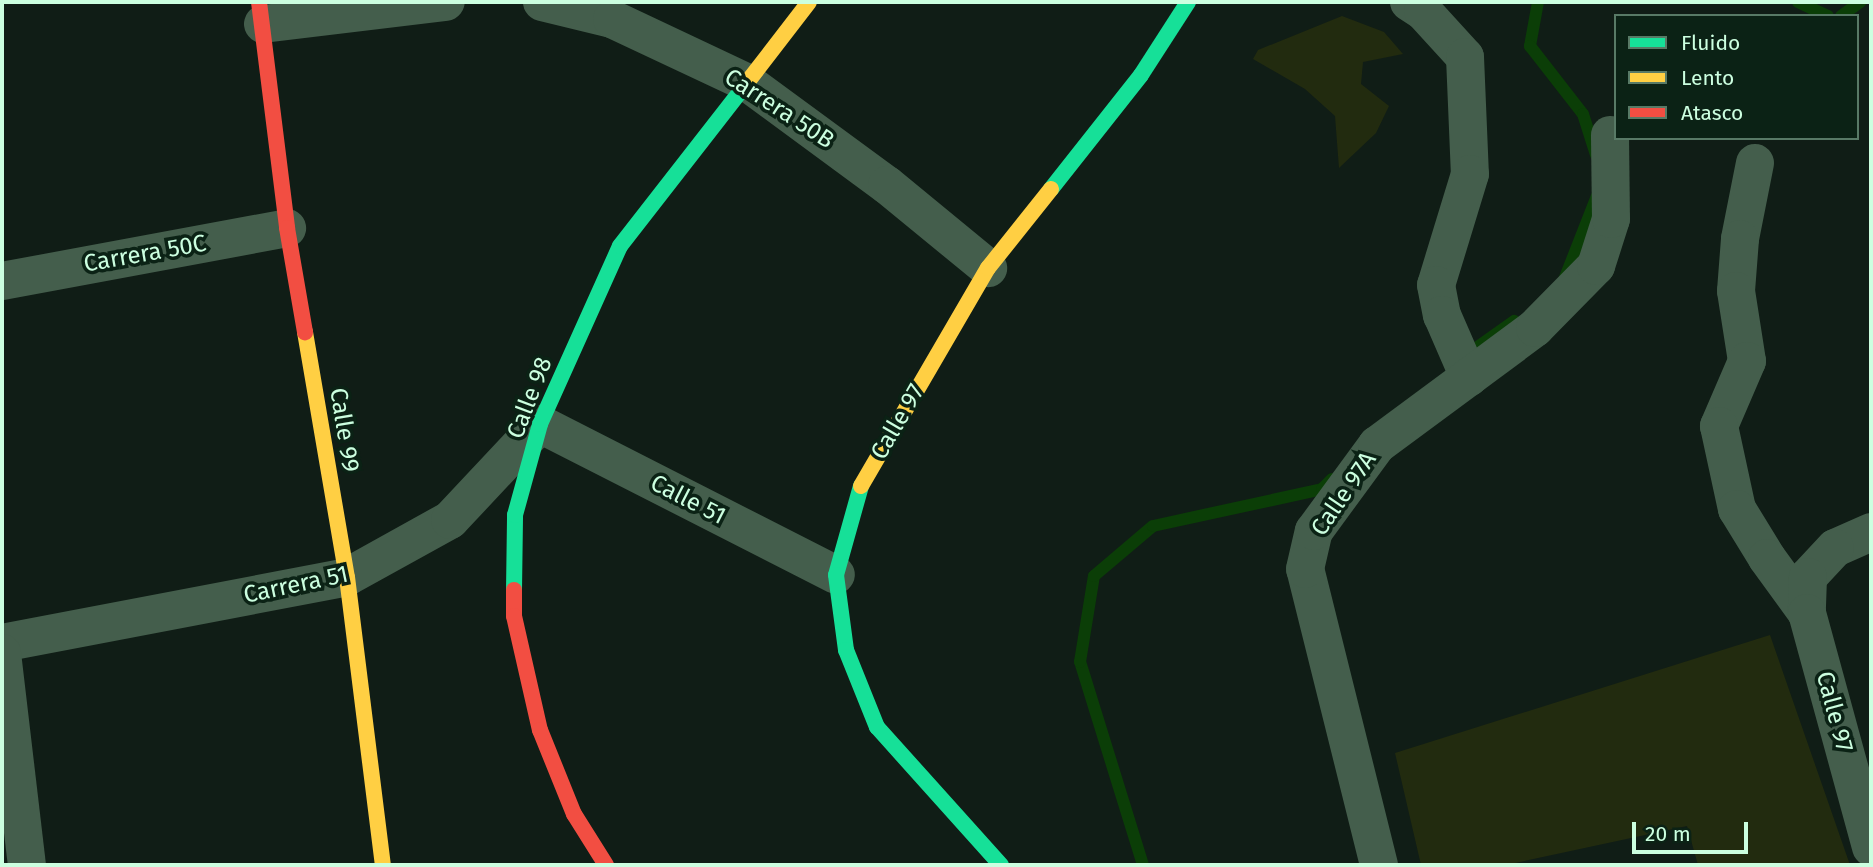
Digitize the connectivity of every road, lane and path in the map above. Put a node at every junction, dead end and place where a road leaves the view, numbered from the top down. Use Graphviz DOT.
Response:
graph roads {
  1 [pos="446,2"];
  2 [pos="541,2"];
  3 [pos="810,2"];
  4 [pos="1188,2"];
  5 [pos="1409,2"];
  6 [pos="261,13"];
  7 [pos="748,83"];
  8 [pos="1610,135"];
  9 [pos="1755,163"];
  10 [pos="287,228"];
  11 [pos="988,268"];
  12 [pos="2,281"];
  13 [pos="1466,371"];
  14 [pos="540,424"];
  15 [pos="1871,532"];
  16 [pos="836,575"];
  17 [pos="347,577"];
  18 [pos="1808,595"];
  19 [pos="2,643"];
  20 [pos="2,653"];
  21 [pos="1871,847"];
  22 [pos="27,865"];
  23 [pos="383,865"];
  24 [pos="606,865"];
  25 [pos="1001,865"];
  26 [pos="1379,865"];
  1 -- 6 [label="street"];
  2 -- 7 [label="street, Carrera 50B"];
  3 -- 7 [label="street, Calle 98"];
  4 -- 11 [label="street, Calle 97"];
  5 -- 13 [label="street"];
  6 -- 10 [label="street, Calle 99"];
  7 -- 11 [label="street, Carrera 50B"];
  7 -- 14 [label="street, Calle 98"];
  8 -- 13 [label="street, Calle 97A"];
  9 -- 18 [label="street"];
  10 -- 12 [label="street, Carrera 50C"];
  10 -- 17 [label="street, Calle 99"];
  11 -- 16 [label="street, Calle 97"];
  13 -- 26 [label="street, Calle 97A"];
  14 -- 16 [label="street, Calle 51"];
  14 -- 17 [label="street, Carrera 51"];
  14 -- 24 [label="street, Calle 98"];
  15 -- 18 [label="street"];
  16 -- 25 [label="street, Calle 97"];
  17 -- 19 [label="street, Carrera 51"];
  17 -- 23 [label="street, Calle 99"];
  18 -- 21 [label="street, Calle 97"];
  20 -- 22 [label="street"];
}
